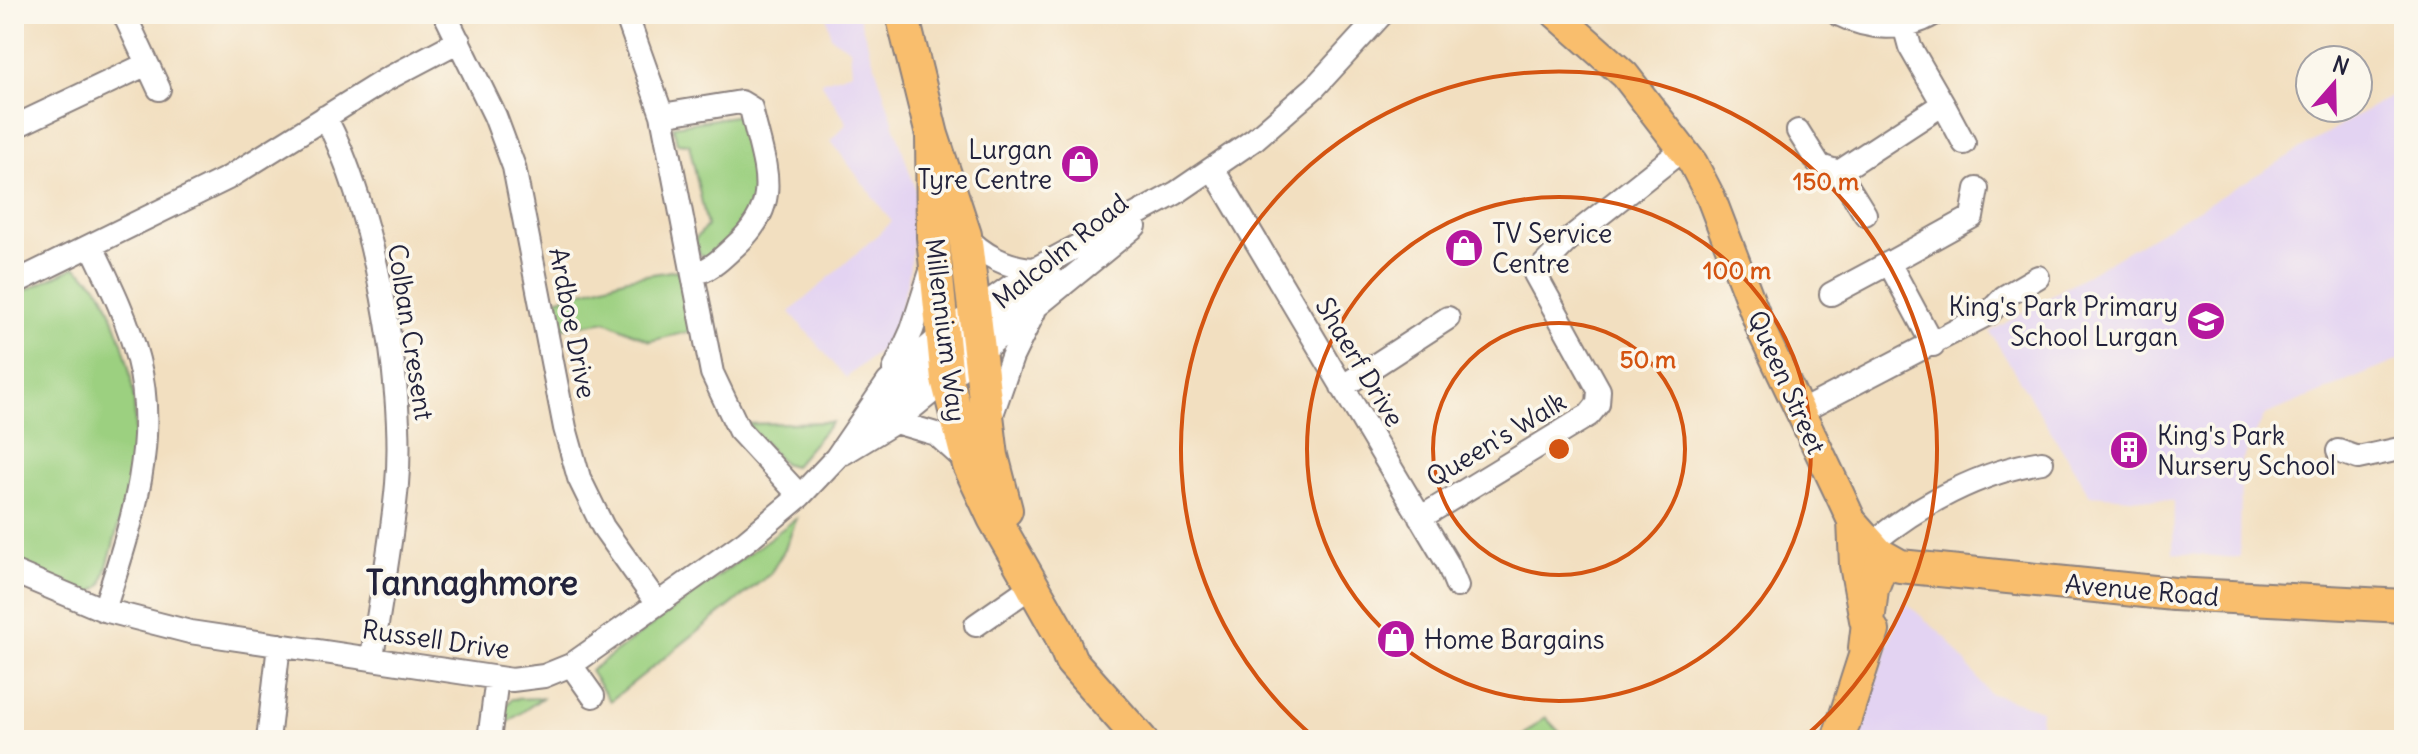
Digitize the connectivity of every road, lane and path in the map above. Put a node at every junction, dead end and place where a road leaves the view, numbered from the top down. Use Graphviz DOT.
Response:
graph roads {
  1 [pos="124,14"];
  2 [pos="445,14"];
  3 [pos="626,14"];
  4 [pos="902,14"];
  5 [pos="1382,14"];
  6 [pos="1556,14"];
  7 [pos="1838,14"];
  8 [pos="1934,14"];
  9 [pos="1904,25"];
  10 [pos="459,41"];
  11 [pos="147,64"];
  12 [pos="159,89"];
  13 [pos="1943,104"];
  14 [pos="662,115"];
  15 [pos="325,117"];
  16 [pos="14,127"];
  17 [pos="1798,131"];
  18 [pos="934,141"];
  19 [pos="1964,143"];
  20 [pos="1683,149"];
  21 [pos="1213,169"];
  22 [pos="1839,172"];
  23 [pos="1977,189"];
  24 [pos="1176,193"];
  25 [pos="1865,214"];
  26 [pos="1126,234"];
  27 [pos="965,235"];
  28 [pos="92,247"];
  29 [pos="935,261"];
  30 [pos="1889,263"];
  31 [pos="1035,269"];
  32 [pos="693,274"];
  33 [pos="2038,277"];
  34 [pos="14,283"];
  35 [pos="1831,294"];
  36 [pos="1037,307"];
  37 [pos="1448,318"];
  38 [pos="961,343"];
  39 [pos="1933,345"];
  40 [pos="888,382"];
  41 [pos="1342,387"];
  42 [pos="1800,412"];
  43 [pos="895,422"];
  44 [pos="988,427"];
  45 [pos="849,439"];
  46 [pos="2404,448"];
  47 [pos="2338,451"];
  48 [pos="836,458"];
  49 [pos="2042,462"];
  50 [pos="969,465"];
  51 [pos="800,496"];
  52 [pos="994,518"];
  53 [pos="1420,518"];
  54 [pos="1852,521"];
  55 [pos="1884,556"];
  56 [pos="14,572"];
  57 [pos="1025,573"];
  58 [pos="1457,586"];
  59 [pos="657,603"];
  60 [pos="2404,606"];
  61 [pos="104,610"];
  62 [pos="976,625"];
  63 [pos="1866,641"];
  64 [pos="279,645"];
  65 [pos="372,658"];
  66 [pos="571,665"];
  67 [pos="497,678"];
  68 [pos="593,696"];
  69 [pos="268,740"];
  70 [pos="489,740"];
  71 [pos="1141,740"];
  72 [pos="1838,740"];
  1 -- 11 [label="street"];
  2 -- 10 [label="street, Ardboe Drive"];
  3 -- 14 [label="street"];
  4 -- 18 [label="highway, Millennium Way"];
  5 -- 21 [label="street, Malcolm Road"];
  6 -- 20 [label="main road, Queen Street"];
  7 -- 9 [label="street"];
  8 -- 9 [label="street"];
  9 -- 13 [label="street"];
  10 -- 15 [label="street"];
  10 -- 59 [label="street, Ardboe Drive"];
  11 -- 12 [label="street"];
  11 -- 16 [label="street"];
  13 -- 19 [label="street"];
  13 -- 22 [label="street"];
  14 -- 32 [label="street"];
  14 -- 32 [label="street"];
  15 -- 28 [label="street"];
  15 -- 65 [label="street, Colban Cresent"];
  17 -- 22 [label="street"];
  18 -- 27 [label="highway, Millennium Way"];
  18 -- 29 [label="highway, Millennium Way"];
  18 -- 38 [label="highway"];
  20 -- 42 [label="main road, Queen Street"];
  20 -- 53 [label="street, Queen's Walk"];
  21 -- 24 [label="street, Malcolm Road"];
  21 -- 41 [label="street, Shaerf Drive"];
  22 -- 25 [label="street"];
  23 -- 30 [label="street"];
  24 -- 26 [label="street, Malcolm Road"];
  24 -- 31 [label="street, Malcolm Road"];
  26 -- 36 [label="street, Malcolm Road"];
  26 -- 38 [label="street"];
  27 -- 31 [label="street"];
  27 -- 38 [label="highway, Millennium Way"];
  28 -- 34 [label="street"];
  28 -- 61 [label="street"];
  29 -- 38 [label="highway, Millennium Way"];
  29 -- 40 [label="street"];
  30 -- 35 [label="street"];
  30 -- 39 [label="street"];
  31 -- 38 [label="street, Malcolm Road"];
  32 -- 51 [label="street"];
  33 -- 39 [label="street"];
  36 -- 38 [label="street, Malcolm Road"];
  36 -- 44 [label="street"];
  37 -- 41 [label="street"];
  38 -- 40 [label="street"];
  38 -- 43 [label="street"];
  38 -- 44 [label="highway, Millennium Way"];
  38 -- 45 [label="street"];
  38 -- 50 [label="highway, Millennium Way"];
  38 -- 52 [label="highway"];
  39 -- 42 [label="street"];
  40 -- 45 [label="street"];
  41 -- 53 [label="street, Shaerf Drive"];
  42 -- 54 [label="main road, Queen Street"];
  43 -- 48 [label="street"];
  43 -- 50 [label="street"];
  44 -- 57 [label="highway, Millennium Way"];
  45 -- 48 [label="street"];
  46 -- 47 [label="street"];
  48 -- 51 [label="street, Russell Drive"];
  49 -- 55 [label="street"];
  50 -- 52 [label="highway, Millennium Way"];
  51 -- 59 [label="street, Russell Drive"];
  52 -- 57 [label="highway, Millennium Way"];
  53 -- 58 [label="street, Shaerf Drive"];
  54 -- 55 [label="main road, Queen Street"];
  54 -- 63 [label="main road"];
  55 -- 60 [label="highway, Avenue Road"];
  55 -- 63 [label="highway"];
  56 -- 61 [label="street, Russell Drive"];
  57 -- 62 [label="street"];
  57 -- 71 [label="highway, Millennium Way"];
  59 -- 66 [label="street, Russell Drive"];
  61 -- 64 [label="street, Russell Drive"];
  63 -- 72 [label="highway"];
  64 -- 65 [label="street, Russell Drive"];
  64 -- 69 [label="street"];
  65 -- 67 [label="street, Russell Drive"];
  66 -- 67 [label="street, Russell Drive"];
  66 -- 68 [label="street"];
  67 -- 70 [label="street"];
}
